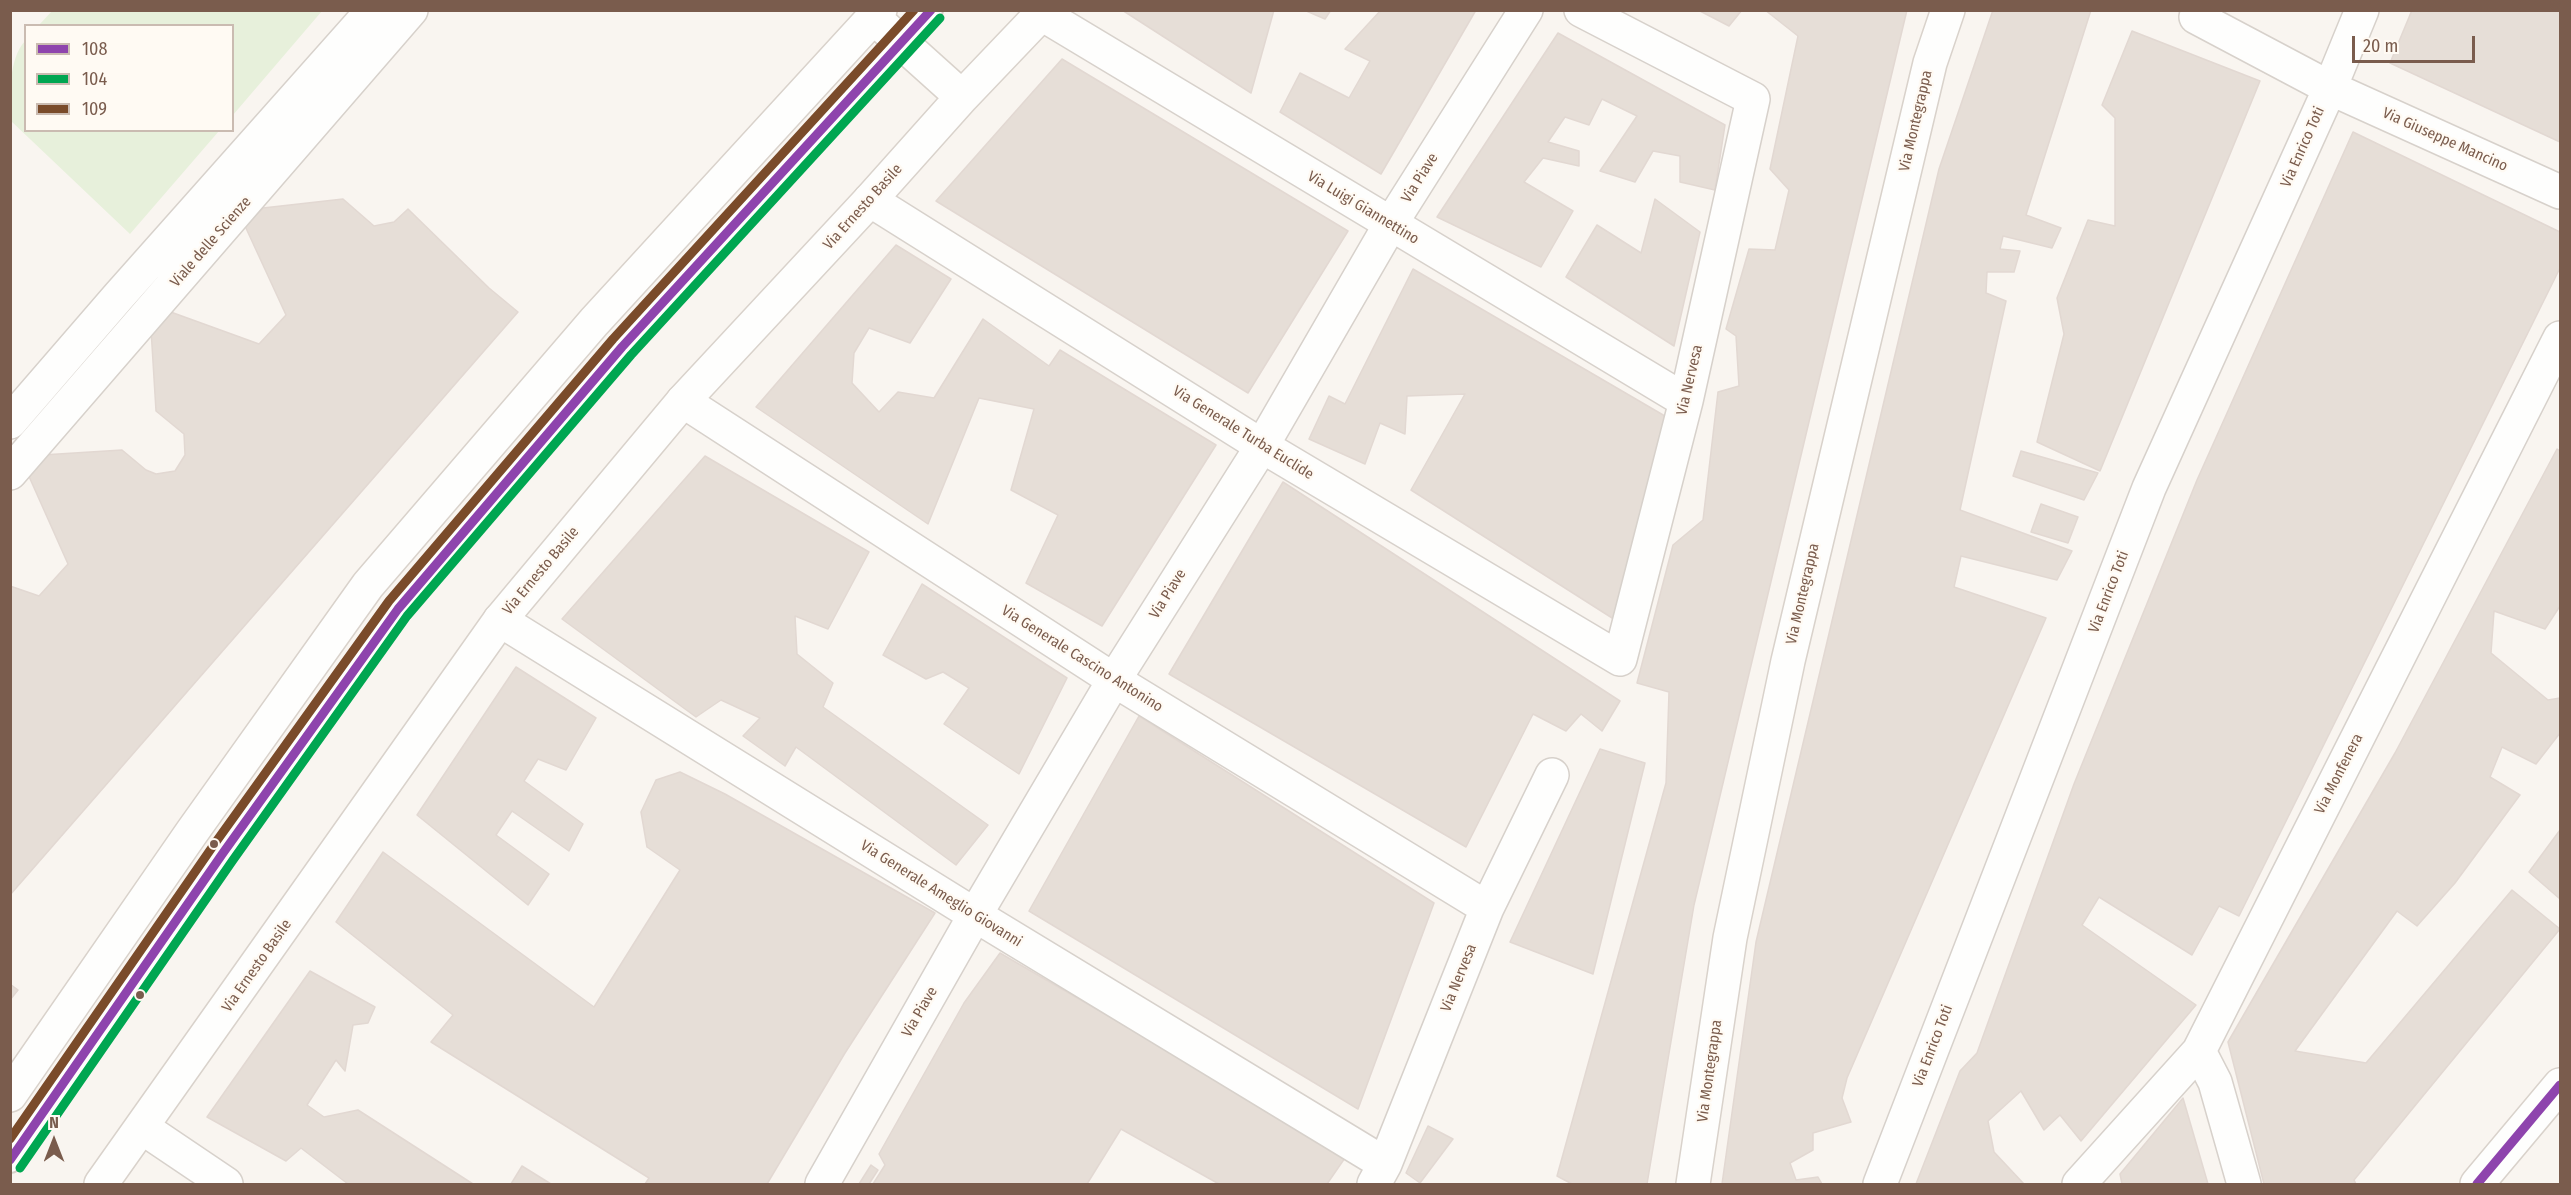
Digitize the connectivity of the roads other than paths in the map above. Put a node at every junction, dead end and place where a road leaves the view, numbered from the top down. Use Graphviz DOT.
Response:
graph roads {
  1 [pos="373,10"];
  2 [pos="931,10"];
  3 [pos="1526,10"];
  4 [pos="1581,10"];
  5 [pos="1948,10"];
  6 [pos="2362,10"];
  7 [pos="426,11"];
  8 [pos="1044,12"];
  9 [pos="877,14"];
  10 [pos="2196,17"];
  11 [pos="901,43"];
  12 [pos="2330,88"];
  13 [pos="962,97"];
  14 [pos="2560,192"];
  15 [pos="870,200"];
  16 [pos="1390,225"];
  17 [pos="169,290"];
  18 [pos="118,297"];
  19 [pos="2560,338"];
  20 [pos="1686,400"];
  21 [pos="682,401"];
  22 [pos="10,422"];
  23 [pos="1262,446"];
  24 [pos="10,473"];
  25 [pos="500,620"];
  26 [pos="1620,659"];
  27 [pos="1114,680"];
  28 [pos="1552,775"];
  29 [pos="1487,908"];
  30 [pos="975,915"];
  31 [pos="2199,1051"];
  32 [pos="2560,1085"];
  33 [pos="10,1095"];
  34 [pos="143,1128"];
  35 [pos="10,1161"];
  36 [pos="1379,1174"];
  37 [pos="101,1185"];
  38 [pos="226,1185"];
  39 [pos="822,1185"];
  40 [pos="1693,1185"];
  41 [pos="1880,1185"];
  42 [pos="2079,1185"];
  43 [pos="2244,1185"];
  44 [pos="2477,1185"];
  1 -- 18 [label="street"];
  2 -- 11 [label="lane"];
  3 -- 16 [label="street, Via Piave"];
  4 -- 20 [label="street, Via Nervesa"];
  5 -- 40 [label="street, Via Montegrappa"];
  6 -- 12 [label="street, Via Enrico Toti"];
  7 -- 17 [label="street, Viale delle Scienze"];
  8 -- 13 [label="street, Via Ernesto Basile"];
  8 -- 16 [label="street, Via Luigi Giannettino"];
  9 -- 11 [label="street"];
  9 -- 33 [label="street"];
  10 -- 12 [label="street, Via Giuseppe Mancino"];
  11 -- 13 [label="street"];
  11 -- 35 [label="lane"];
  12 -- 14 [label="street, Via Giuseppe Mancino"];
  12 -- 41 [label="street, Via Enrico Toti"];
  13 -- 15 [label="street, Via Ernesto Basile"];
  15 -- 21 [label="street, Via Ernesto Basile"];
  15 -- 23 [label="street, Via Generale Turba Euclide"];
  16 -- 20 [label="street, Via Luigi Giannettino"];
  16 -- 23 [label="street, Via Piave"];
  17 -- 18 [label="street"];
  17 -- 24 [label="street, Viale delle Scienze"];
  18 -- 22 [label="street"];
  19 -- 31 [label="street, Via Monfenera"];
  20 -- 26 [label="street, Via Nervesa"];
  21 -- 25 [label="street, Via Ernesto Basile"];
  21 -- 27 [label="street, Via Generale Cascino Antonino"];
  23 -- 26 [label="street, Via Generale Turba Euclide"];
  23 -- 27 [label="street, Via Piave"];
  25 -- 30 [label="street, Via Generale Ameglio Giovanni"];
  25 -- 34 [label="street, Via Ernesto Basile"];
  27 -- 29 [label="street, Via Generale Cascino Antonino"];
  27 -- 30 [label="street, Via Piave"];
  28 -- 29 [label="street, Via Nervesa"];
  29 -- 36 [label="street, Via Nervesa"];
  30 -- 36 [label="street, Via Generale Ameglio Giovanni"];
  30 -- 39 [label="street, Via Piave"];
  31 -- 42 [label="street, Via Monfenera"];
  31 -- 43 [label="street"];
  32 -- 44 [label="street"];
  34 -- 37 [label="street, Via Ernesto Basile"];
  34 -- 38 [label="street"];
}
